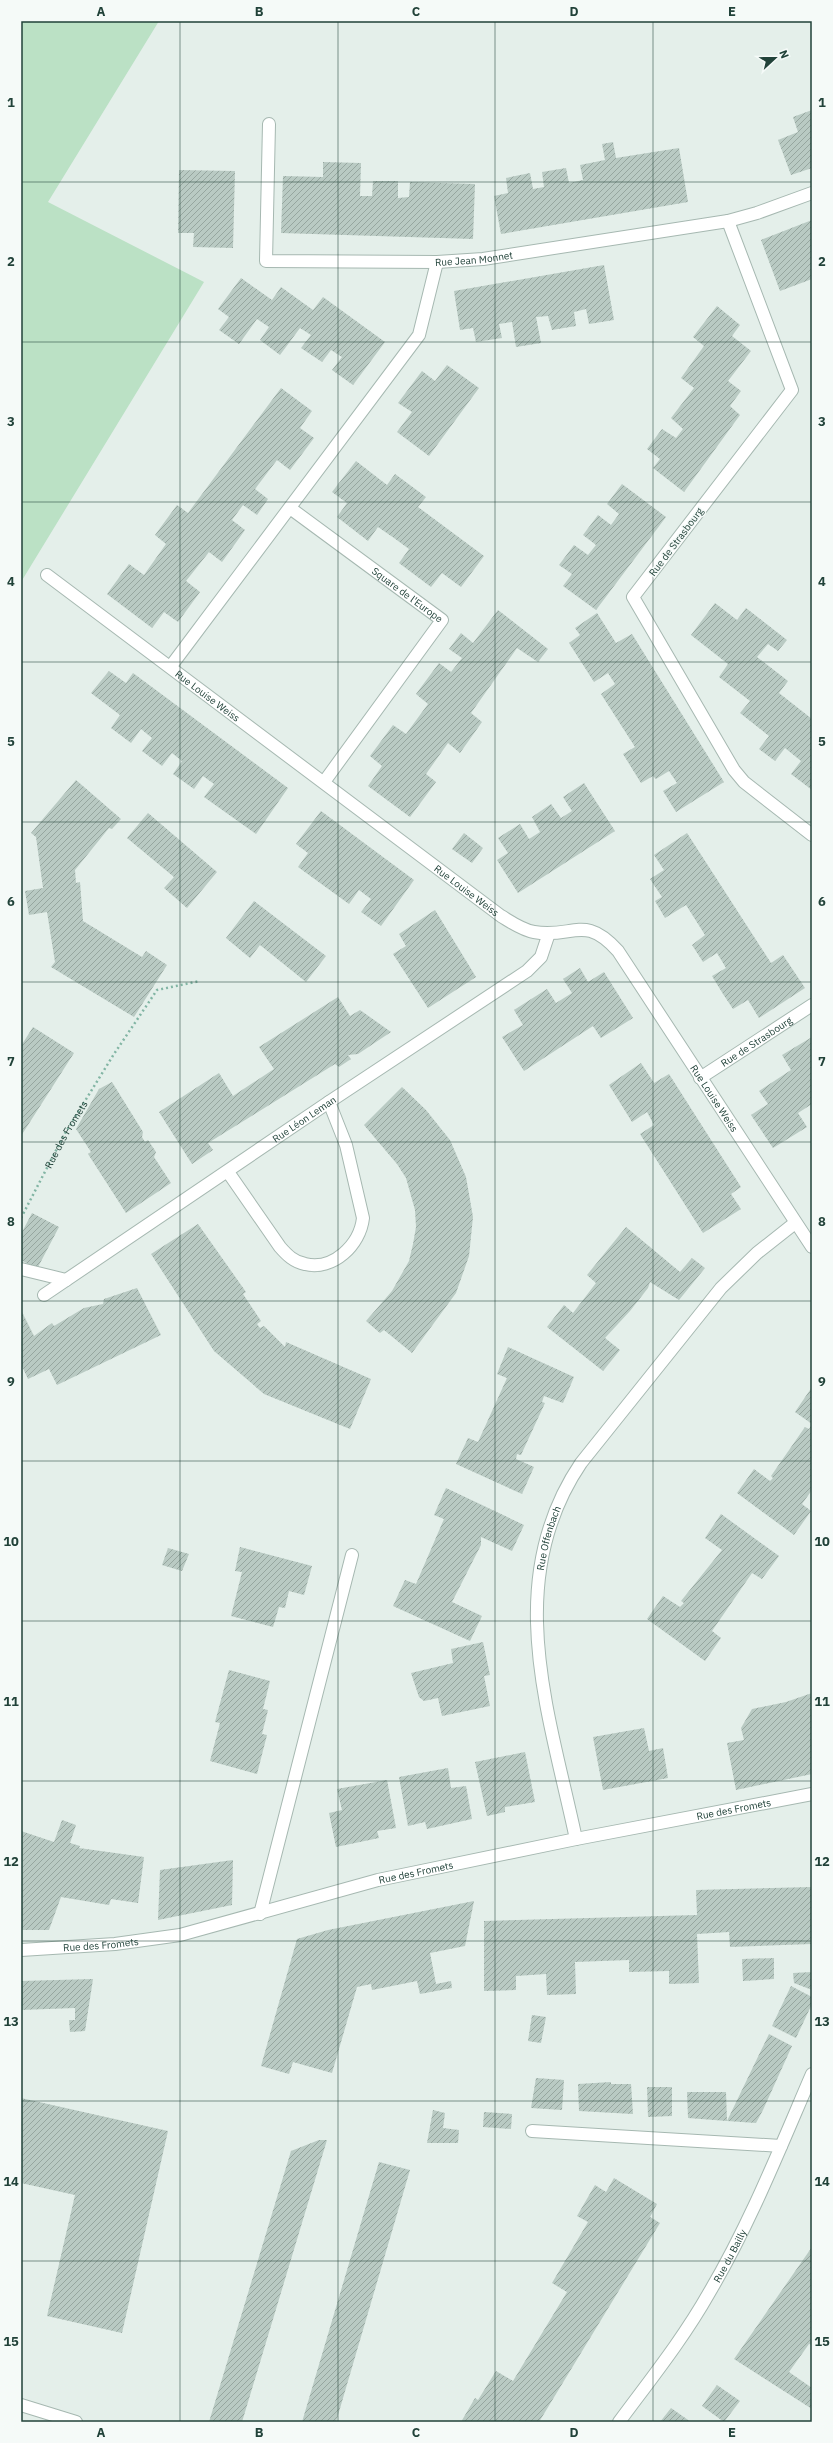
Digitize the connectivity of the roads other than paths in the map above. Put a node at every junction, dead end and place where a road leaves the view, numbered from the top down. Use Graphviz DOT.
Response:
graph roads {
  1 [pos="269,124"];
  2 [pos="812,193"];
  3 [pos="728,221"];
  4 [pos="437,262"];
  5 [pos="290,508"];
  6 [pos="47,575"];
  7 [pos="171,666"];
  8 [pos="324,782"];
  9 [pos="812,835"];
  10 [pos="549,933"];
  11 [pos="812,1005"];
  12 [pos="700,1078"];
  13 [pos="329,1102"];
  14 [pos="228,1172"];
  15 [pos="796,1223"];
  16 [pos="812,1247"];
  17 [pos="21,1269"];
  18 [pos="66,1280"];
  19 [pos="44,1295"];
  20 [pos="352,1555"];
  21 [pos="812,1794"];
  22 [pos="576,1839"];
  23 [pos="260,1914"];
  24 [pos="21,1950"];
  25 [pos="812,2074"];
  26 [pos="532,2131"];
  27 [pos="781,2146"];
  28 [pos="21,2405"];
  29 [pos="76,2422"];
  30 [pos="619,2422"];
  1 -- 4 [label="street, Rue Jean Monnet"];
  2 -- 3 [label="street, Rue Jean Monnet"];
  3 -- 4 [label="street, Rue Jean Monnet"];
  3 -- 9 [label="street, Rue de Strasbourg"];
  4 -- 5 [label="street"];
  5 -- 7 [label="street"];
  5 -- 8 [label="street, Square de l'Europe"];
  6 -- 7 [label="street, Rue Louise Weiss"];
  7 -- 8 [label="street, Rue Louise Weiss"];
  8 -- 10 [label="street, Rue Louise Weiss"];
  10 -- 12 [label="street, Rue Louise Weiss"];
  10 -- 13 [label="street, Rue Léon Leman"];
  11 -- 12 [label="street, Rue de Strasbourg"];
  12 -- 15 [label="street, Rue Louise Weiss"];
  13 -- 14 [label="street, Rue Léon Leman"];
  13 -- 14 [label="street"];
  14 -- 18 [label="street, Rue Léon Leman"];
  15 -- 16 [label="street, Rue Louise Weiss"];
  15 -- 22 [label="street, Rue Offenbach"];
  17 -- 18 [label="street"];
  18 -- 19 [label="street, Rue Léon Leman"];
  20 -- 23 [label="street"];
  21 -- 22 [label="street, Rue des Fromets"];
  22 -- 23 [label="street, Rue des Fromets"];
  23 -- 24 [label="street, Rue des Fromets"];
  25 -- 27 [label="street, Rue du Bailly"];
  26 -- 27 [label="street"];
  27 -- 30 [label="street, Rue du Bailly"];
  28 -- 29 [label="street"];
}
